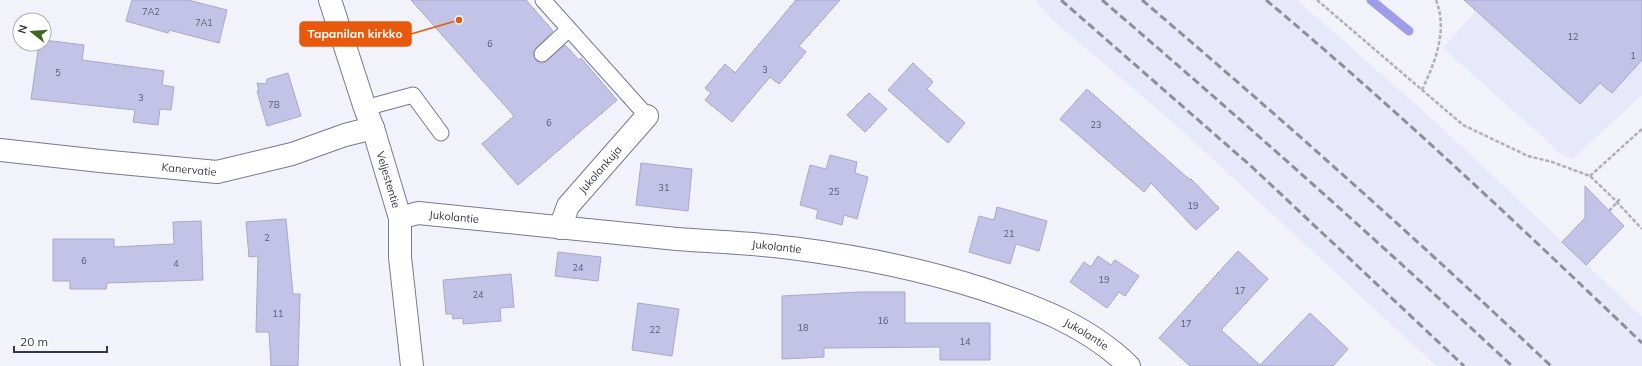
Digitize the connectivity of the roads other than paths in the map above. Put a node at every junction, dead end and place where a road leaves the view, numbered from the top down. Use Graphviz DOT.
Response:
graph roads {
  1 [pos="330,0"];
  2 [pos="543,0"];
  3 [pos="569,29"];
  4 [pos="542,54"];
  5 [pos="365,108"];
  6 [pos="647,116"];
  7 [pos="373,128"];
  8 [pos="441,133"];
  9 [pos="0,150"];
  10 [pos="400,218"];
  11 [pos="560,228"];
  12 [pos="412,366"];
  13 [pos="1130,366"];
  1 -- 5 [label="street, Veljestentie"];
  2 -- 3 [label="lane"];
  3 -- 4 [label="lane"];
  3 -- 6 [label="lane"];
  5 -- 7 [label="street, Veljestentie"];
  5 -- 8 [label="lane"];
  6 -- 11 [label="street, Jukolankuja"];
  7 -- 9 [label="street, Kanervatie"];
  7 -- 10 [label="street, Veljestentie"];
  10 -- 11 [label="street, Jukolantie"];
  10 -- 12 [label="street, Veljestentie"];
  11 -- 13 [label="street, Jukolantie"];
}
